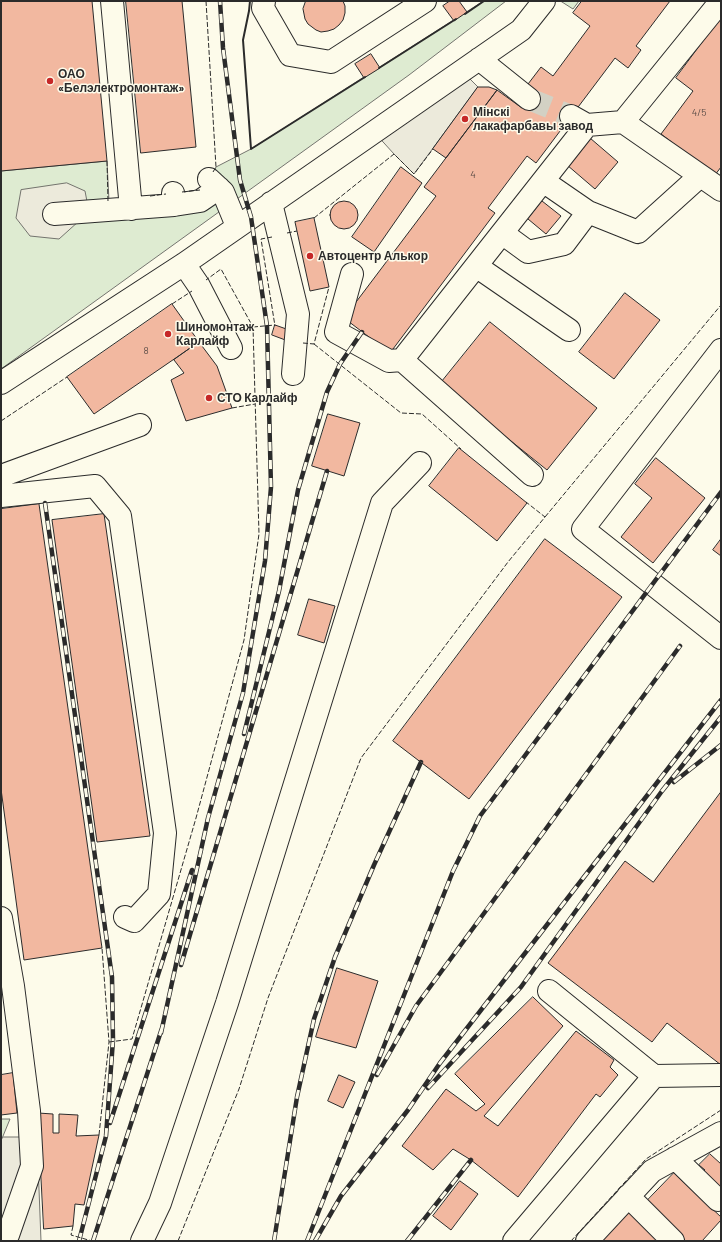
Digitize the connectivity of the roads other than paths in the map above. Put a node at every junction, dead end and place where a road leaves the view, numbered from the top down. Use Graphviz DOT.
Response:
graph roads {
  1 [pos="112,1"];
  2 [pos="264,1"];
  3 [pos="425,1"];
  4 [pos="544,1"];
  5 [pos="721,1"];
  6 [pos="479,58"];
  7 [pos="529,99"];
  8 [pos="623,122"];
  9 [pos="700,176"];
  10 [pos="543,182"];
  11 [pos="721,190"];
  12 [pos="271,203"];
  13 [pos="131,209"];
  14 [pos="588,212"];
  15 [pos="54,214"];
  16 [pos="238,226"];
  17 [pos="502,233"];
  18 [pos="184,264"];
  19 [pos="476,266"];
  20 [pos="352,274"];
  21 [pos="569,330"];
  22 [pos="231,348"];
  23 [pos="721,350"];
  24 [pos="402,360"];
  25 [pos="293,374"];
  26 [pos="1,383"];
  27 [pos="140,425"];
  28 [pos="420,463"];
  29 [pos="532,475"];
  30 [pos="1,476"];
  31 [pos="1,496"];
  32 [pos="721,638"];
  33 [pos="125,917"];
  34 [pos="1,918"];
  35 [pos="7,986"];
  36 [pos="548,991"];
  37 [pos="654,1076"];
  38 [pos="721,1076"];
  39 [pos="721,1133"];
  40 [pos="675,1158"];
  41 [pos="628,1196"];
  42 [pos="718,1200"];
  43 [pos="8,1235"];
  44 [pos="142,1241"];
  45 [pos="514,1241"];
  46 [pos="588,1241"];
  47 [pos="673,1241"];
  1 -- 13 [label="street"];
  2 -- 3 [label="street"];
  4 -- 6 [label="street"];
  5 -- 8 [label="street"];
  6 -- 7 [label="street"];
  6 -- 12 [label="street"];
  8 -- 9 [label="street"];
  8 -- 10 [label="street"];
  9 -- 11 [label="street"];
  9 -- 14 [label="street"];
  10 -- 14 [label="street"];
  10 -- 17 [label="street"];
  12 -- 16 [label="street"];
  12 -- 25 [label="street"];
  13 -- 15 [label="street"];
  13 -- 16 [label="street"];
  14 -- 17 [label="street"];
  16 -- 18 [label="street"];
  17 -- 19 [label="street"];
  18 -- 22 [label="street"];
  18 -- 26 [label="street"];
  19 -- 21 [label="street"];
  19 -- 24 [label="street"];
  20 -- 24 [label="street"];
  23 -- 32 [label="street"];
  24 -- 29 [label="street"];
  27 -- 30 [label="street"];
  28 -- 44 [label="street"];
  31 -- 33 [label="street"];
  34 -- 35 [label="street"];
  35 -- 43 [label="street"];
  36 -- 37 [label="street"];
  37 -- 38 [label="street"];
  37 -- 45 [label="street"];
  39 -- 40 [label="street"];
  40 -- 41 [label="street"];
  40 -- 42 [label="street"];
  41 -- 46 [label="street"];
  41 -- 47 [label="street"];
}
